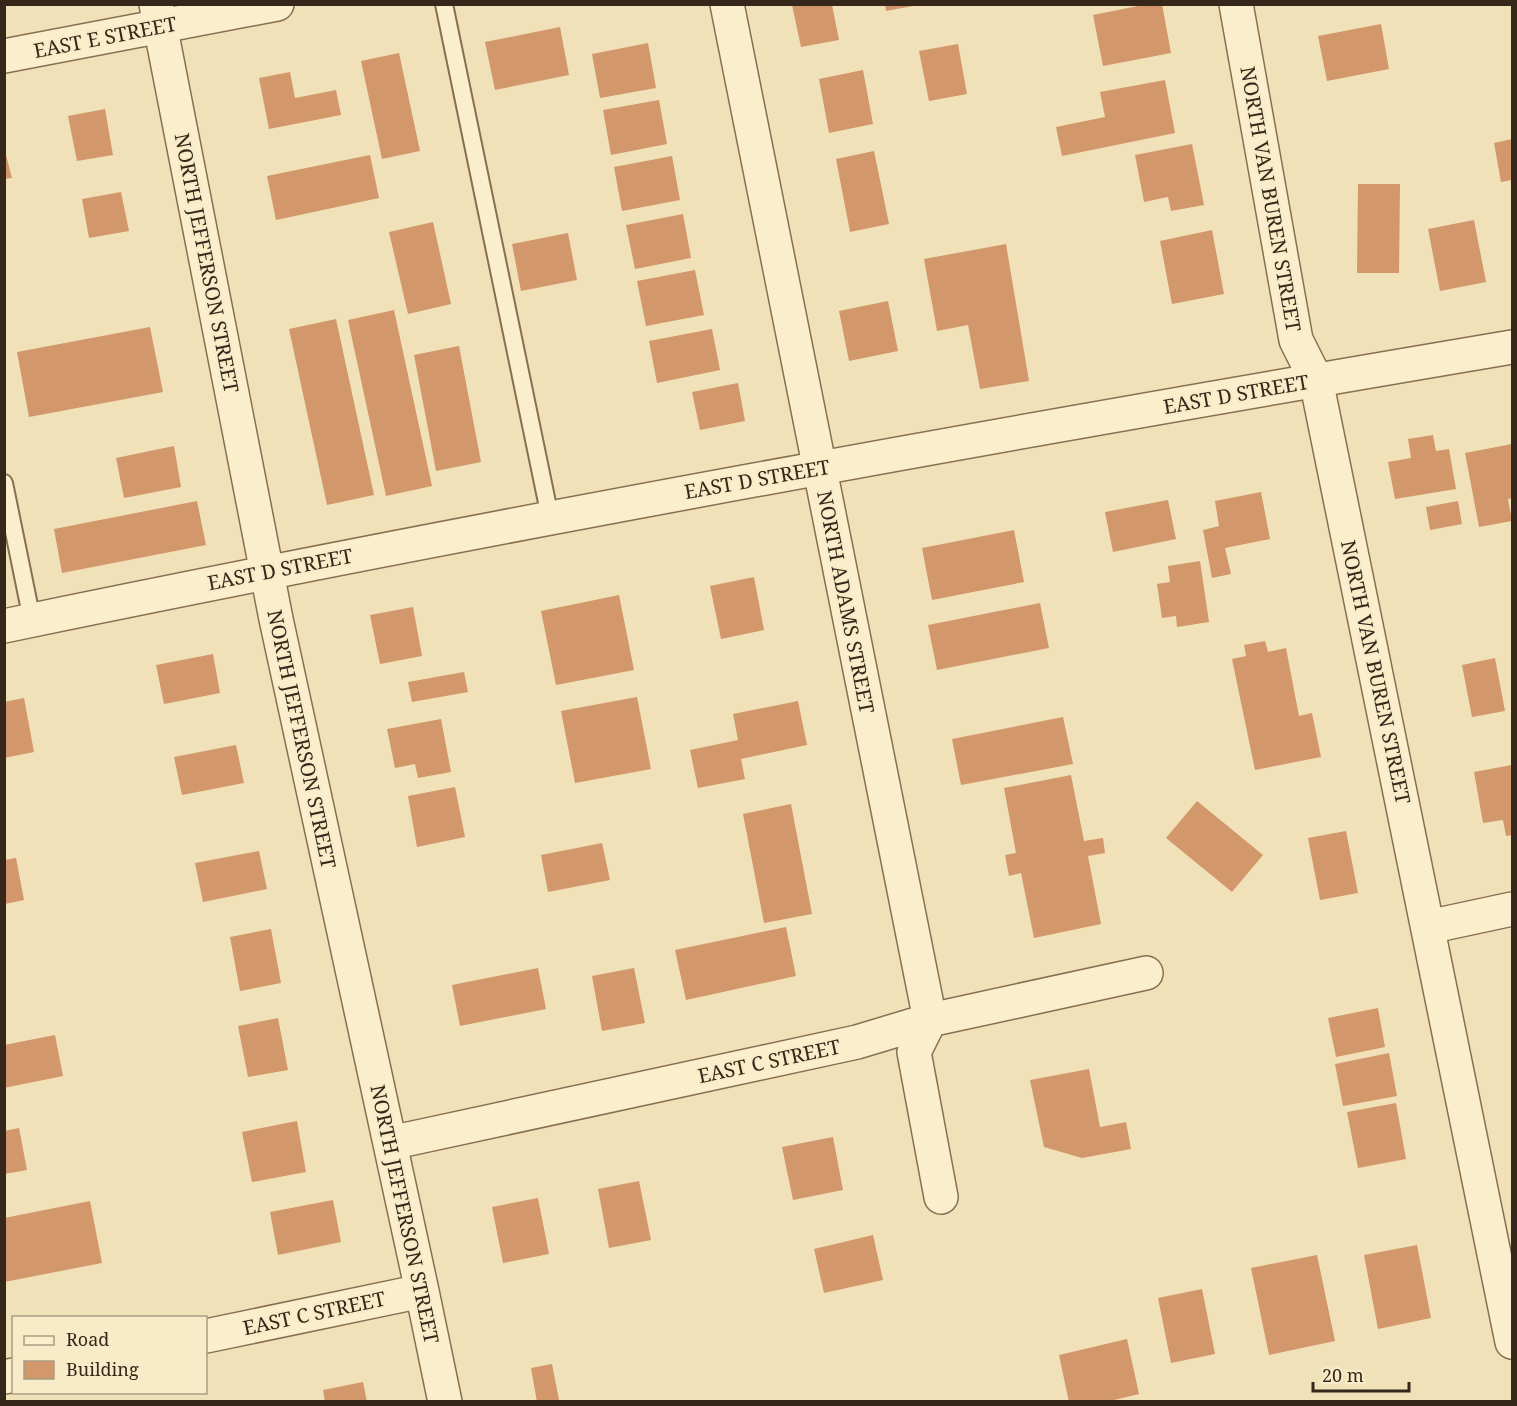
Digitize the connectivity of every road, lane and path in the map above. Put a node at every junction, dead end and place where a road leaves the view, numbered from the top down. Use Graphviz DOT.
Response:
graph roads {
  1 [pos="277,4"];
  2 [pos="444,4"];
  3 [pos="727,4"];
  4 [pos="1236,4"];
  5 [pos="158,16"];
  6 [pos="4,56"];
  7 [pos="1512,347"];
  8 [pos="1316,380"];
  9 [pos="819,468"];
  10 [pos="4,483"];
  11 [pos="550,517"];
  12 [pos="266,572"];
  13 [pos="18,623"];
  14 [pos="1512,909"];
  15 [pos="1428,927"];
  16 [pos="1146,973"];
  17 [pos="930,1020"];
  18 [pos="390,1143"];
  19 [pos="941,1197"];
  20 [pos="422,1291"];
  21 [pos="207,1335"];
  22 [pos="1512,1342"];
  23 [pos="445,1401"];
  1 -- 5 [label="street, EAST E STREET"];
  2 -- 11 [label="lane"];
  3 -- 9 [label="street, NORTH ADAMS STREET"];
  4 -- 8 [label="street, NORTH VAN BUREN STREET"];
  5 -- 6 [label="street, EAST E STREET"];
  5 -- 12 [label="street, NORTH JEFFERSON STREET"];
  7 -- 8 [label="street, EAST D STREET"];
  8 -- 9 [label="street, EAST D STREET"];
  8 -- 15 [label="street, NORTH VAN BUREN STREET"];
  9 -- 11 [label="street, EAST D STREET"];
  9 -- 17 [label="street, NORTH ADAMS STREET"];
  10 -- 13 [label="lane"];
  11 -- 12 [label="street, EAST D STREET"];
  12 -- 13 [label="street, EAST D STREET"];
  12 -- 18 [label="street, NORTH JEFFERSON STREET"];
  14 -- 15 [label="street"];
  15 -- 22 [label="street, NORTH VAN BUREN STREET"];
  16 -- 17 [label="street, EAST C STREET"];
  17 -- 18 [label="street, EAST C STREET"];
  17 -- 19 [label="street"];
  18 -- 20 [label="street, NORTH JEFFERSON STREET"];
  20 -- 21 [label="street, EAST C STREET"];
  20 -- 23 [label="street, NORTH JEFFERSON STREET"];
}
